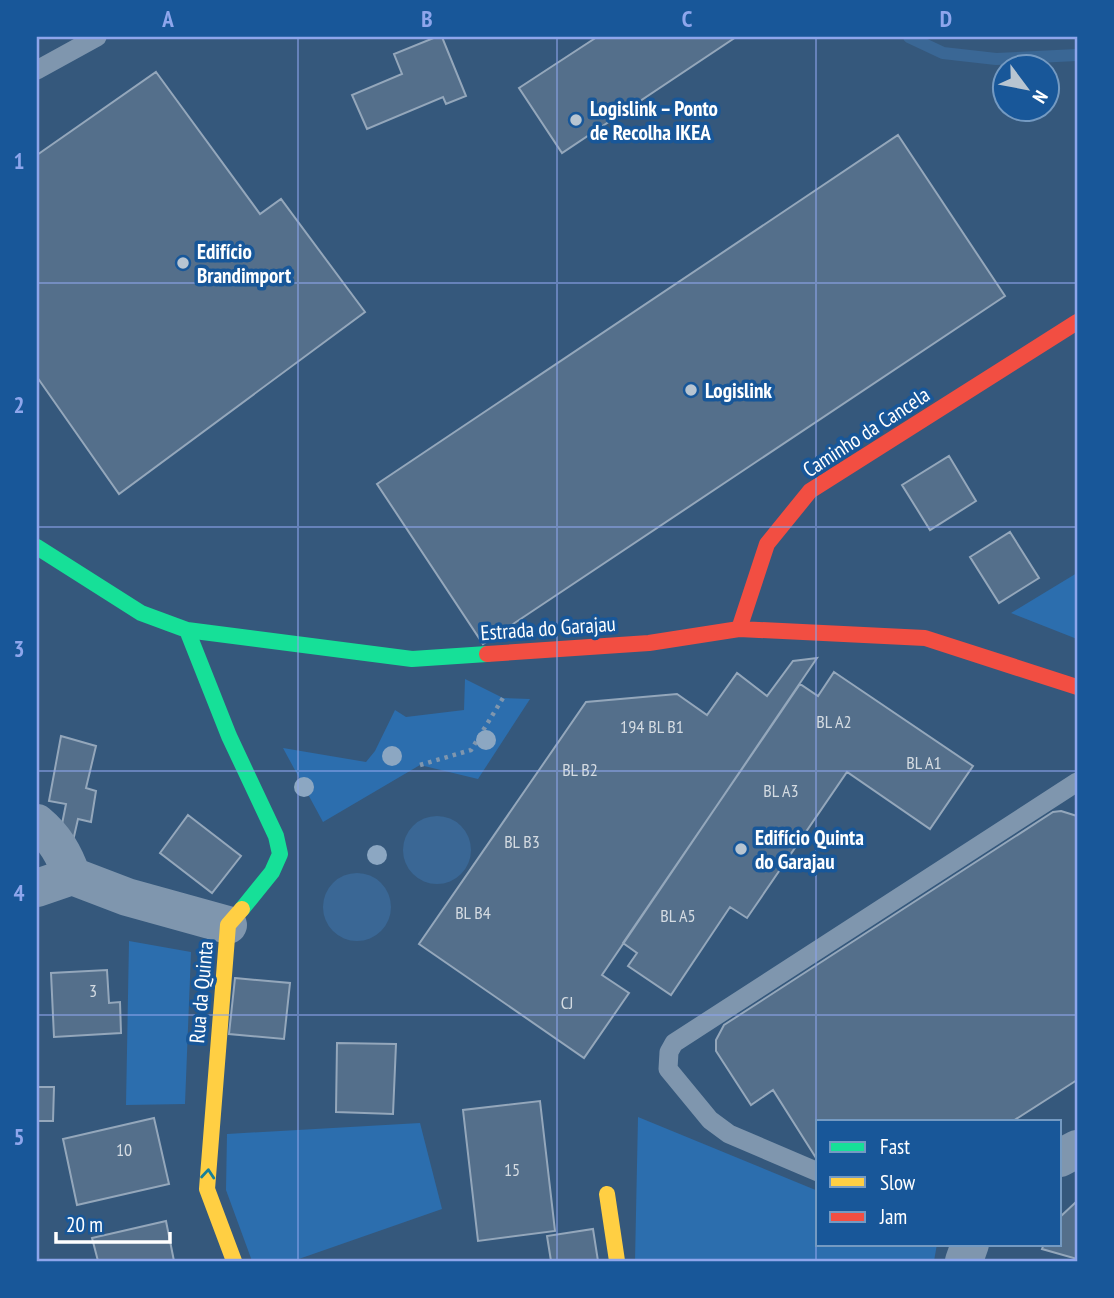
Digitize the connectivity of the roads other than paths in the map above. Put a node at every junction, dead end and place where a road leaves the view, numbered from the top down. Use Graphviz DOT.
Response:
graph roads {
  1 [pos="97,37"];
  2 [pos="37,70"];
  3 [pos="1077,323"];
  4 [pos="37,547"];
  5 [pos="739,629"];
  6 [pos="187,630"];
  7 [pos="1077,687"];
  8 [pos="1077,782"];
  9 [pos="37,822"];
  10 [pos="72,876"];
  11 [pos="37,888"];
  12 [pos="228,925"];
  13 [pos="816,1171"];
  14 [pos="607,1194"];
  15 [pos="234,1261"];
  16 [pos="617,1261"];
  1 -- 2 [label="lane"];
  3 -- 5 [label="street, Caminho da Cancela"];
  4 -- 6 [label="street, Estrada do Garajau"];
  5 -- 6 [label="street, Estrada do Garajau"];
  5 -- 7 [label="street, Estrada do Garajau"];
  6 -- 12 [label="street, Rua da Quinta"];
  8 -- 13 [label="lane"];
  9 -- 10 [label="street"];
  10 -- 11 [label="street"];
  10 -- 12 [label="street"];
  15 -- 12 [label="street, Rua da Quinta, one-way"];
  14 -- 16 [label="street"];
}
